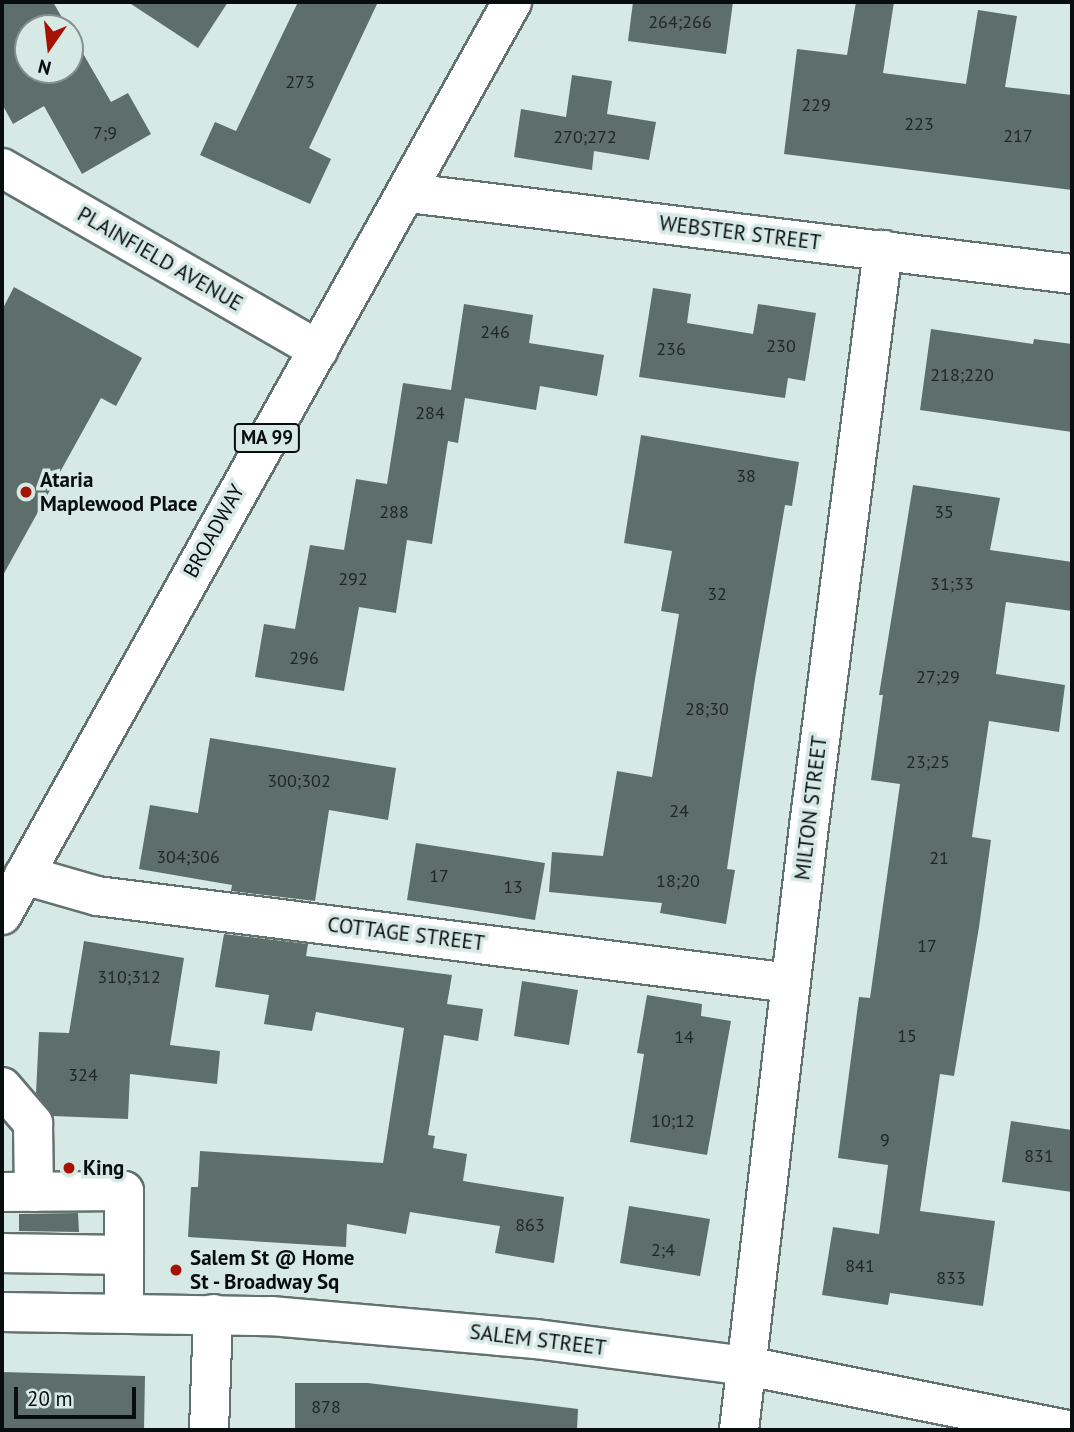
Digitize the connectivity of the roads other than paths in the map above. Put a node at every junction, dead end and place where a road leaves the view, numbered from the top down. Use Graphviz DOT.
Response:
graph roads {
  1 [pos="512,2"];
  2 [pos="2,168"];
  3 [pos="409,193"];
  4 [pos="883,250"];
  5 [pos="1072,274"];
  6 [pos="318,350"];
  7 [pos="24,875"];
  8 [pos="2,915"];
  9 [pos="791,983"];
  10 [pos="2,1087"];
  11 [pos="18,1192"];
  12 [pos="2,1253"];
  13 [pos="124,1255"];
  14 [pos="2,1312"];
  15 [pos="124,1312"];
  16 [pos="213,1314"];
  17 [pos="747,1366"];
  18 [pos="209,1430"];
  19 [pos="739,1430"];
  20 [pos="1068,1430"];
  1 -- 3 [label="street, BROADWAY / MA 99"];
  2 -- 6 [label="street, PLAINFIELD AVENUE"];
  3 -- 4 [label="street, WEBSTER STREET"];
  3 -- 6 [label="street, BROADWAY / MA 99"];
  4 -- 5 [label="street, WEBSTER STREET"];
  4 -- 9 [label="street, MILTON STREET"];
  6 -- 7 [label="street, BROADWAY / MA 99"];
  7 -- 8 [label="street, BROADWAY / MA 99"];
  7 -- 9 [label="street, COTTAGE STREET"];
  9 -- 17 [label="street, MILTON STREET"];
  10 -- 11 [label="street"];
  11 -- 13 [label="street"];
  12 -- 13 [label="street"];
  13 -- 15 [label="street"];
  14 -- 15 [label="street, SALEM STREET"];
  15 -- 16 [label="street, SALEM STREET"];
  16 -- 17 [label="street, SALEM STREET"];
  16 -- 18 [label="street"];
  17 -- 19 [label="street, MILTON STREET"];
  17 -- 20 [label="street, SALEM STREET"];
}
